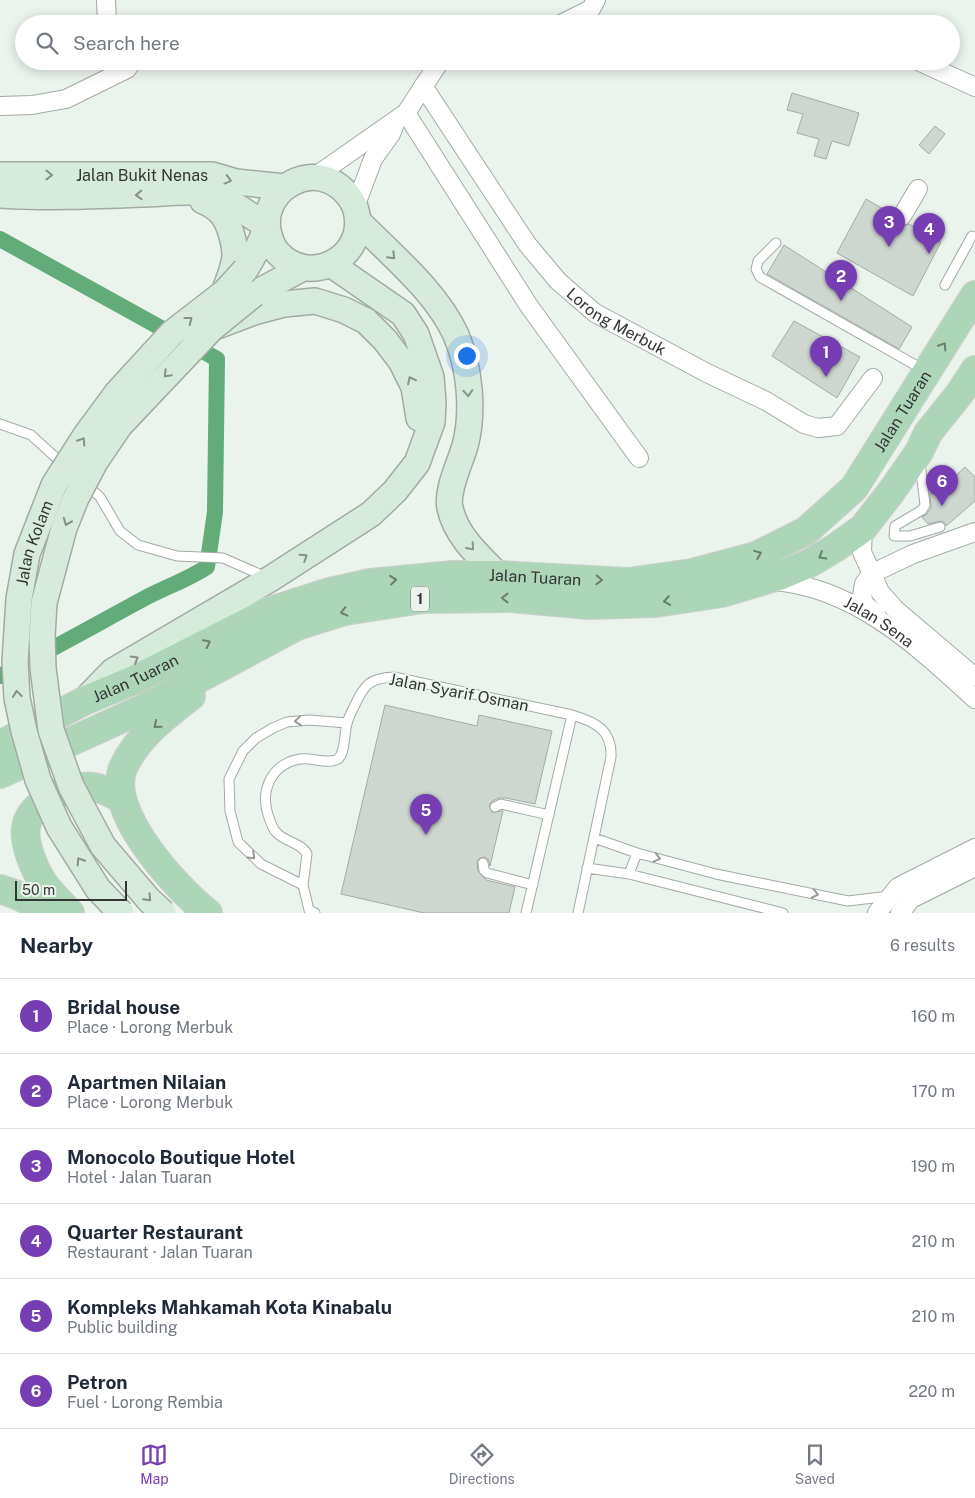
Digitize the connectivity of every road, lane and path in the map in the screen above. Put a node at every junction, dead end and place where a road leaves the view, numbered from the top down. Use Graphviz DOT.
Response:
graph roads {
  1 [pos="106,0"];
  2 [pos="596,0"];
  3 [pos="107,15"];
  4 [pos="578,15"];
  5 [pos="125,70"];
  6 [pos="434,70"];
  7 [pos="938,70"];
  8 [pos="423,86"];
  9 [pos="975,87"];
  10 [pos="0,106"];
  11 [pos="401,117"];
  12 [pos="0,175"];
  13 [pos="313,178"];
  14 [pos="285,187"];
  15 [pos="918,189"];
  16 [pos="175,193"];
  17 [pos="0,195"];
  18 [pos="356,214"];
  19 [pos="902,216"];
  20 [pos="266,226"];
  21 [pos="972,236"];
  22 [pos="776,243"];
  23 [pos="240,263"];
  24 [pos="332,265"];
  25 [pos="303,268"];
  26 [pos="945,285"];
  27 [pos="975,295"];
  28 [pos="254,303"];
  29 [pos="975,370"];
  30 [pos="927,372"];
  31 [pos="873,378"];
  32 [pos="0,424"];
  33 [pos="919,452"];
  34 [pos="639,458"];
  35 [pos="417,463"];
  36 [pos="862,528"];
  37 [pos="940,528"];
  38 [pos="975,532"];
  39 [pos="871,574"];
  40 [pos="498,575"];
  41 [pos="270,579"];
  42 [pos="766,580"];
  43 [pos="892,629"];
  44 [pos="234,659"];
  45 [pos="975,677"];
  46 [pos="975,699"];
  47 [pos="84,701"];
  48 [pos="140,710"];
  49 [pos="572,715"];
  50 [pos="347,723"];
  51 [pos="0,745"];
  52 [pos="0,774"];
  53 [pos="0,785"];
  54 [pos="122,799"];
  55 [pos="495,807"];
  56 [pos="549,815"];
  57 [pos="594,838"];
  58 [pos="975,848"];
  59 [pos="637,853"];
  60 [pos="483,862"];
  61 [pos="975,867"];
  62 [pos="587,868"];
  63 [pos="629,874"];
  64 [pos="303,885"];
  65 [pos="533,885"];
  66 [pos="0,889"];
  67 [pos="890,896"];
  68 [pos="900,911"];
  69 [pos="53,913"];
  70 [pos="70,913"];
  71 [pos="121,913"];
  72 [pos="164,913"];
  73 [pos="208,913"];
  74 [pos="316,913"];
  75 [pos="526,913"];
  76 [pos="578,913"];
  77 [pos="783,913"];
  78 [pos="877,913"];
  1 -- 3 [label="street"];
  2 -- 4 [label="street"];
  5 -- 10 [label="street"];
  6 -- 8 [label="street"];
  7 -- 9 [label="street"];
  8 -- 11 [label="street"];
  8 -- 31 [label="street, Lorong Merbuk"];
  11 -- 13 [label="street"];
  11 -- 18 [label="street"];
  11 -- 34 [label="street"];
  12 -- 14 [label="main road, Jalan Bukit Nenas, one-way"];
  13 -- 14 [label="main road"];
  13 -- 18 [label="main road"];
  14 -- 20 [label="main road"];
  15 -- 19 [label="street"];
  16 -- 17 [label="main road, Jalan Bukit Nenas, one-way"];
  16 -- 20 [label="main road, Jalan Bukit Nenas"];
  16 -- 23 [label="main road"];
  18 -- 24 [label="main road"];
  18 -- 40 [label="main road, one-way"];
  20 -- 23 [label="main road, Jalan Kolam"];
  20 -- 25 [label="main road"];
  21 -- 26 [label="lane"];
  22 -- 30 [label="lane"];
  71 -- 23 [label="main road, Jalan Kolam, one-way, bridge"];
  24 -- 25 [label="main road"];
  24 -- 35 [label="main road"];
  25 -- 28 [label="main road, Jalan Kolam"];
  30 -- 27 [label="main road, Jalan Tuaran / 1, one-way"];
  35 -- 28 [label="main road, one-way"];
  28 -- 72 [label="main road, Jalan Kolam, one-way, bridge"];
  29 -- 33 [label="main road, Jalan Tuaran / 1"];
  40 -- 30 [label="main road, Jalan Tuaran / 1, one-way"];
  32 -- 41 [label="lane"];
  33 -- 36 [label="main road, Jalan Tuaran / 1"];
  33 -- 37 [label="lane"];
  41 -- 35 [label="main road, one-way"];
  36 -- 39 [label="street, Jalan Sena"];
  36 -- 42 [label="main road, Jalan Tuaran / 1, one-way"];
  38 -- 39 [label="street"];
  39 -- 43 [label="street"];
  39 -- 45 [label="street, Jalan Sena"];
  47 -- 40 [label="main road, Jalan Tuaran / 1, one-way"];
  47 -- 41 [label="main road, one-way"];
  42 -- 43 [label="street, Jalan Sena"];
  42 -- 44 [label="main road, Jalan Tuaran / 1, one-way"];
  43 -- 46 [label="street, Jalan Sena"];
  44 -- 48 [label="main road, Jalan Tuaran / 1"];
  44 -- 54 [label="main road, one-way"];
  47 -- 51 [label="main road, Jalan Tuaran / 1"];
  48 -- 52 [label="main road, Jalan Tuaran / 1"];
  48 -- 53 [label="main road"];
  49 -- 50 [label="lane, Jalan Syarif Osman"];
  49 -- 56 [label="lane"];
  49 -- 57 [label="lane, Jalan Syarif Osman"];
  50 -- 64 [label="lane"];
  50 -- 64 [label="lane, one-way"];
  54 -- 70 [label="main road"];
  54 -- 73 [label="main road"];
  55 -- 56 [label="lane"];
  56 -- 65 [label="lane"];
  57 -- 59 [label="lane"];
  57 -- 62 [label="lane, Jalan Syarif Osman"];
  58 -- 67 [label="street"];
  59 -- 63 [label="lane"];
  59 -- 67 [label="lane, one-way"];
  60 -- 65 [label="lane"];
  61 -- 68 [label="street"];
  62 -- 63 [label="lane"];
  62 -- 76 [label="lane, Jalan Syarif Osman"];
  63 -- 77 [label="lane"];
  64 -- 74 [label="lane"];
  65 -- 75 [label="lane"];
  66 -- 69 [label="main road"];
  67 -- 78 [label="street"];
}
